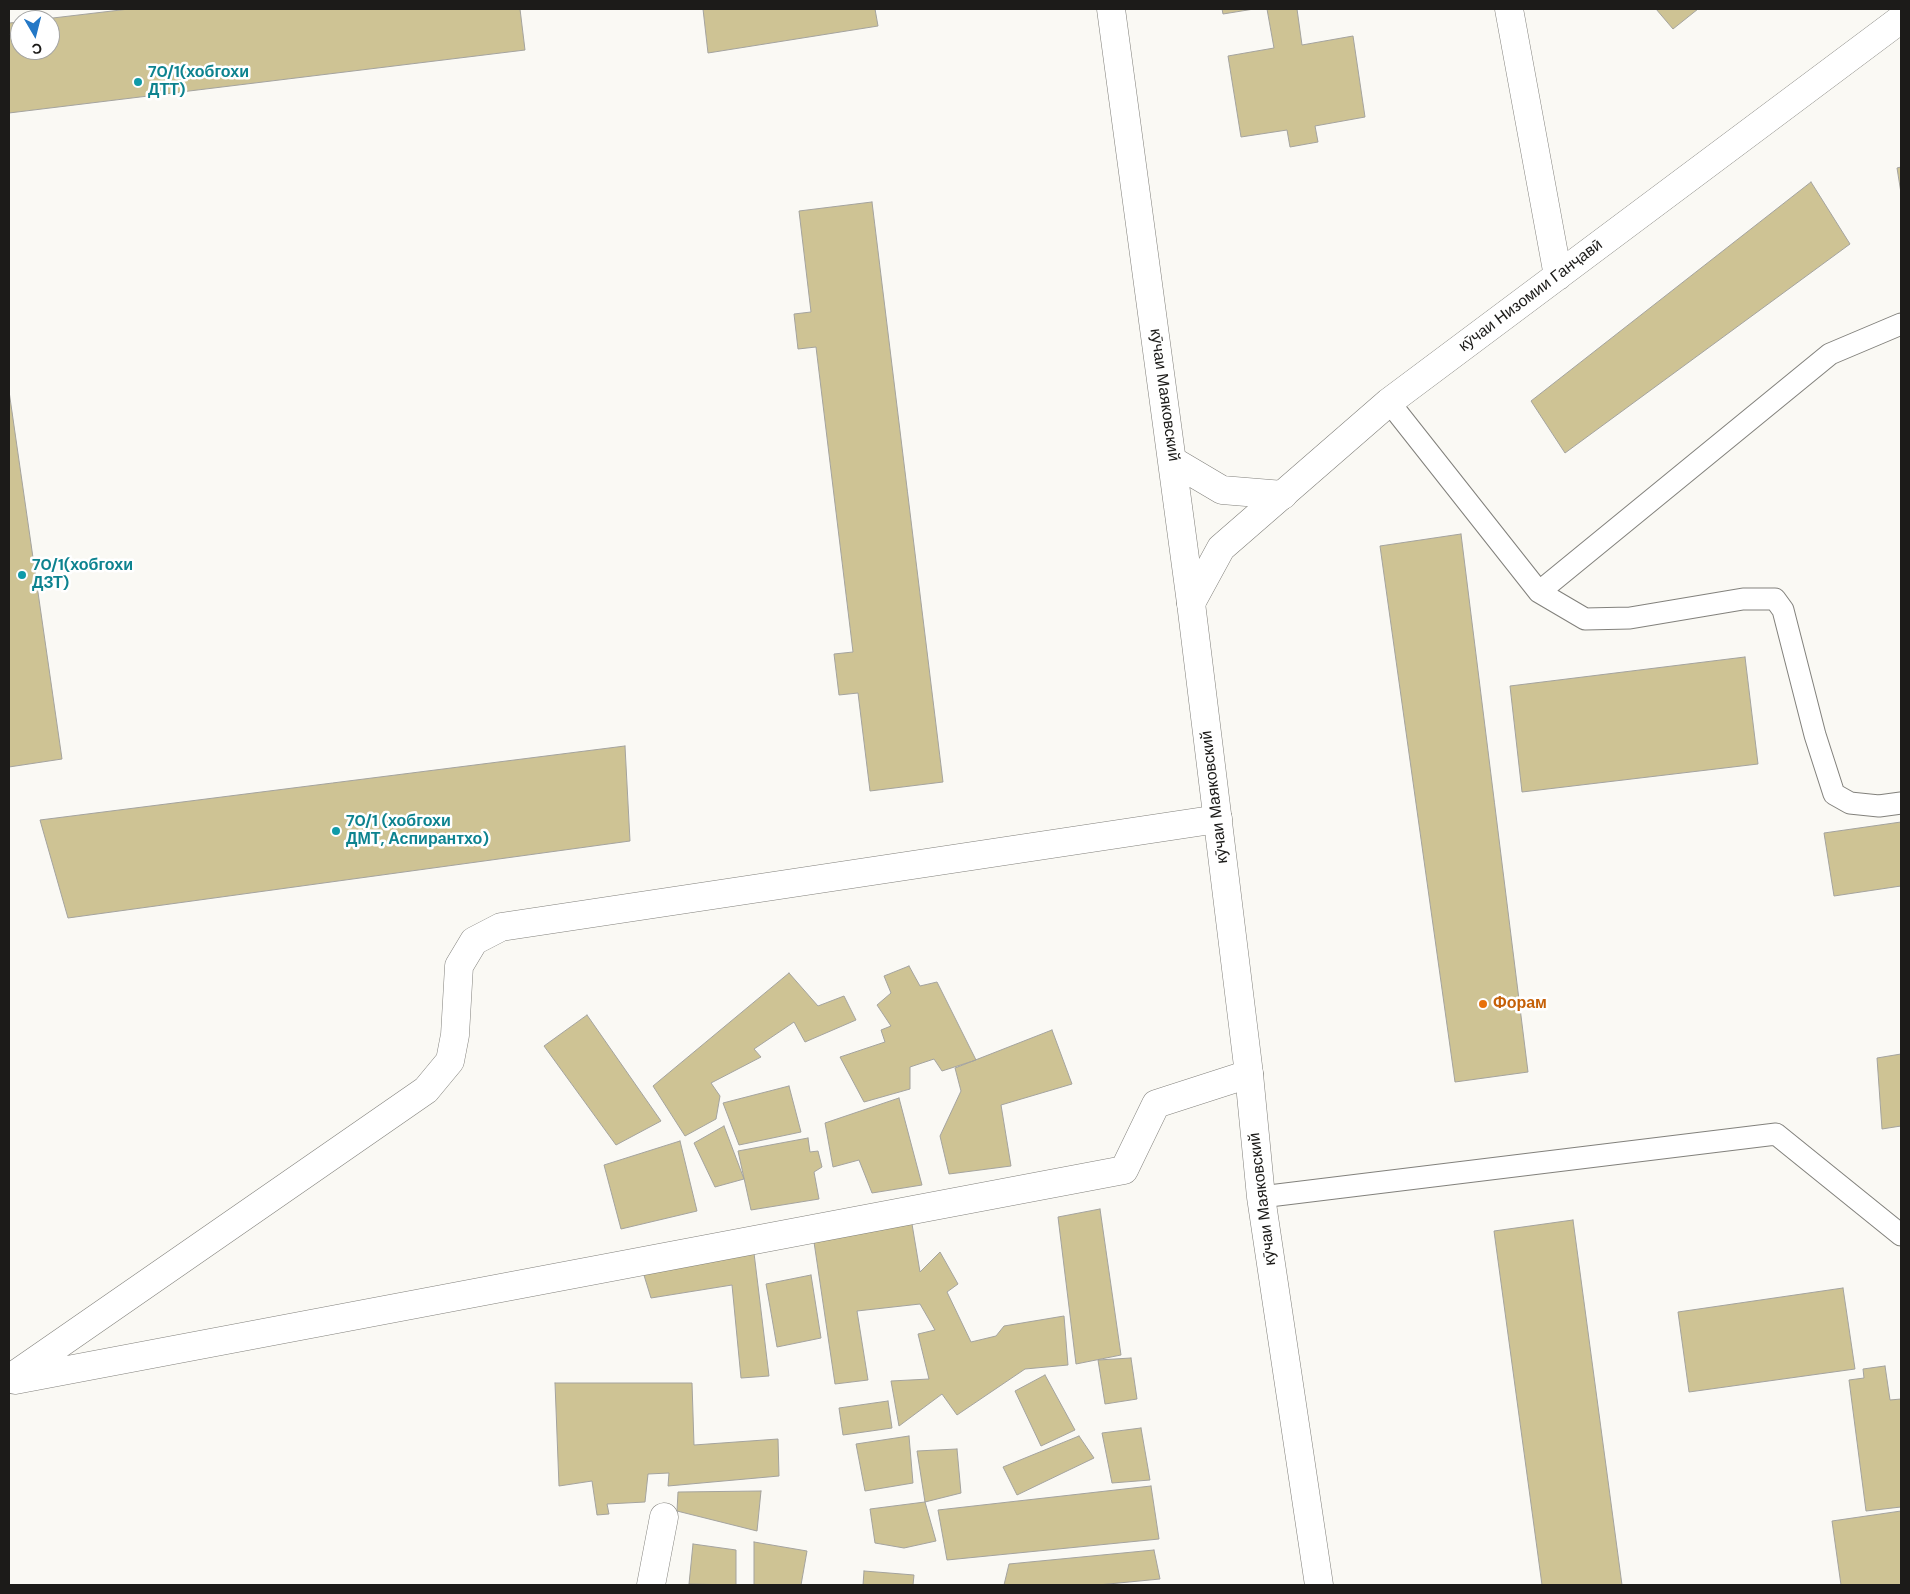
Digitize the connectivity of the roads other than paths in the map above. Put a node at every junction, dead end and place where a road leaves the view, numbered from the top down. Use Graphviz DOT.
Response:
graph roads {
  1 [pos="1111,9"];
  2 [pos="1509,9"];
  3 [pos="1901,19"];
  4 [pos="1558,276"];
  5 [pos="1901,324"];
  6 [pos="1389,402"];
  7 [pos="1174,461"];
  8 [pos="1283,495"];
  9 [pos="1539,592"];
  10 [pos="1191,603"];
  11 [pos="1901,803"];
  12 [pos="1218,819"];
  13 [pos="1250,1074"];
  14 [pos="1261,1197"];
  15 [pos="1901,1235"];
  16 [pos="9,1380"];
  17 [pos="664,1517"];
  18 [pos="651,1585"];
  19 [pos="1319,1585"];
  1 -- 7 [label="street, кӯчаи Маяковский"];
  2 -- 4 [label="street"];
  3 -- 4 [label="street, кӯчаи Низомии Ганҷавӣ"];
  4 -- 6 [label="street, кӯчаи Низомии Ганҷавӣ"];
  5 -- 9 [label="lane"];
  6 -- 8 [label="street, кӯчаи Низомии Ганҷавӣ"];
  6 -- 9 [label="lane"];
  7 -- 8 [label="street"];
  7 -- 10 [label="street, кӯчаи Маяковский"];
  8 -- 10 [label="street, кӯчаи Низомии Ганҷавӣ"];
  9 -- 11 [label="lane"];
  10 -- 12 [label="street, кӯчаи Маяковский"];
  12 -- 13 [label="street, кӯчаи Маяковский"];
  12 -- 16 [label="street"];
  13 -- 14 [label="street, кӯчаи Маяковский"];
  13 -- 16 [label="street"];
  14 -- 15 [label="lane"];
  14 -- 19 [label="street, кӯчаи Маяковский"];
  17 -- 18 [label="street"];
}
